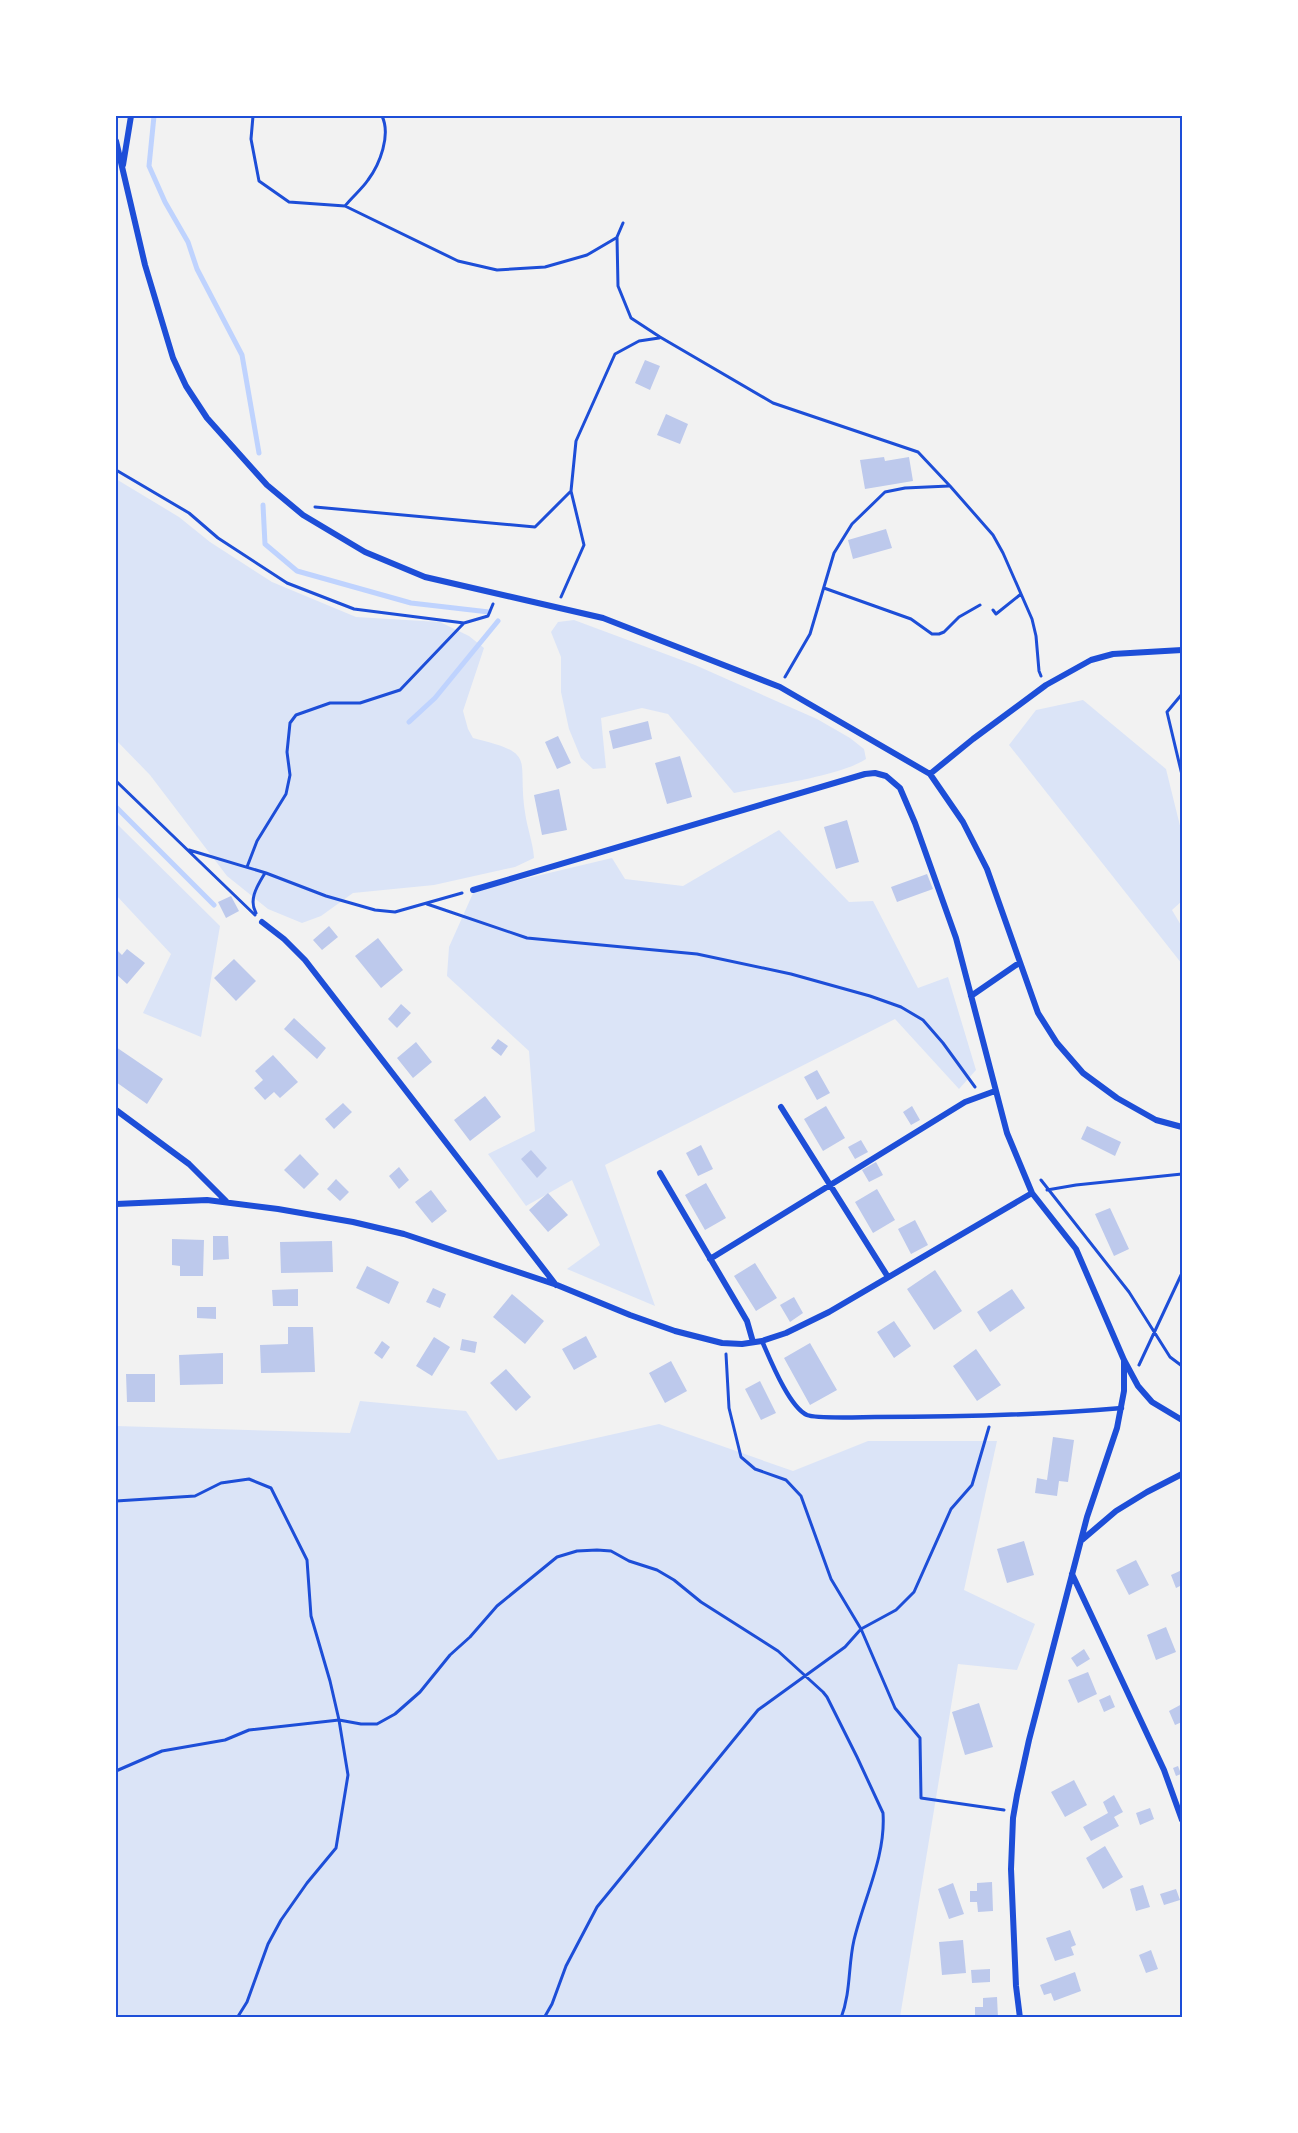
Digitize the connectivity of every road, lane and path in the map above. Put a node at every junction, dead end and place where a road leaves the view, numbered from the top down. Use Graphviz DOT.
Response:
graph roads {
  1 [pos="131,116"];
  2 [pos="253,116"];
  3 [pos="382,116"];
  4 [pos="116,141"];
  5 [pos="123,169"];
  6 [pos="345,206"];
  7 [pos="623,223"];
  8 [pos="617,237"];
  9 [pos="660,337"];
  10 [pos="116,470"];
  11 [pos="950,486"];
  12 [pos="571,491"];
  13 [pos="303,515"];
  14 [pos="824,588"];
  15 [pos="497,593"];
  16 [pos="1021,594"];
  17 [pos="980,605"];
  18 [pos="557,606"];
  19 [pos="993,610"];
  20 [pos="464,623"];
  21 [pos="1182,650"];
  22 [pos="1046,685"];
  23 [pos="780,687"];
  24 [pos="1182,694"];
  25 [pos="930,774"];
  26 [pos="1182,775"];
  27 [pos="116,781"];
  28 [pos="189,850"];
  29 [pos="247,867"];
  30 [pos="266,873"];
  31 [pos="473,890"];
  32 [pos="427,904"];
  33 [pos="262,922"];
  34 [pos="1019,963"];
  35 [pos="971,996"];
  36 [pos="995,1091"];
  37 [pos="981,1096"];
  38 [pos="781,1107"];
  39 [pos="116,1110"];
  40 [pos="1182,1128"];
  41 [pos="1022,1167"];
  42 [pos="660,1173"];
  43 [pos="1182,1174"];
  44 [pos="829,1185"];
  45 [pos="1048,1190"];
  46 [pos="1032,1193"];
  47 [pos="226,1201"];
  48 [pos="116,1204"];
  49 [pos="710,1258"];
  50 [pos="1182,1273"];
  51 [pos="888,1277"];
  52 [pos="557,1285"];
  53 [pos="1154,1331"];
  54 [pos="762,1341"];
  55 [pos="753,1342"];
  56 [pos="726,1343"];
  57 [pos="1124,1360"];
  58 [pos="1182,1366"];
  59 [pos="1134,1377"];
  60 [pos="1122,1408"];
  61 [pos="991,1416"];
  62 [pos="1182,1420"];
  63 [pos="1182,1474"];
  64 [pos="116,1501"];
  65 [pos="1082,1541"];
  66 [pos="1072,1574"];
  67 [pos="861,1629"];
  68 [pos="805,1676"];
  69 [pos="339,1720"];
  70 [pos="116,1771"];
  71 [pos="1014,1811"];
  72 [pos="1182,1820"];
  73 [pos="237,2018"];
  74 [pos="544,2018"];
  75 [pos="841,2018"];
  76 [pos="1020,2018"];
  1 -- 5 [label="street"];
  2 -- 6 [label="path"];
  3 -- 6 [label="path"];
  4 -- 5 [label="street"];
  5 -- 13 [label="street"];
  6 -- 8 [label="path"];
  7 -- 8 [label="path"];
  8 -- 9 [label="path"];
  9 -- 11 [label="path"];
  9 -- 12 [label="path"];
  10 -- 20 [label="path"];
  11 -- 14 [label="path"];
  11 -- 16 [label="path"];
  12 -- 13 [label="path"];
  12 -- 18 [label="path"];
  13 -- 15 [label="street"];
  14 -- 17 [label="path"];
  14 -- 23 [label="path"];
  15 -- 18 [label="street"];
  15 -- 20 [label="path"];
  16 -- 19 [label="path"];
  16 -- 22 [label="path"];
  18 -- 23 [label="street"];
  20 -- 29 [label="path"];
  21 -- 22 [label="street"];
  22 -- 25 [label="street"];
  23 -- 25 [label="street"];
  24 -- 26 [label="path"];
  25 -- 34 [label="street"];
  27 -- 28 [label="path"];
  28 -- 29 [label="path"];
  28 -- 33 [label="path"];
  29 -- 30 [label="path"];
  30 -- 32 [label="path"];
  30 -- 33 [label="path"];
  31 -- 32 [label="path"];
  31 -- 35 [label="street"];
  32 -- 37 [label="path"];
  33 -- 52 [label="street"];
  34 -- 35 [label="street"];
  34 -- 40 [label="street"];
  35 -- 36 [label="street"];
  36 -- 37 [label="street"];
  36 -- 41 [label="street"];
  37 -- 44 [label="street"];
  38 -- 44 [label="street"];
  39 -- 47 [label="street"];
  41 -- 45 [label="path"];
  41 -- 46 [label="street"];
  42 -- 49 [label="street"];
  43 -- 45 [label="path"];
  44 -- 49 [label="street"];
  44 -- 51 [label="street"];
  45 -- 46 [label="path"];
  45 -- 53 [label="path"];
  46 -- 51 [label="street"];
  46 -- 57 [label="street"];
  47 -- 48 [label="street"];
  47 -- 52 [label="street"];
  49 -- 55 [label="street"];
  50 -- 53 [label="path"];
  51 -- 54 [label="street"];
  52 -- 56 [label="street"];
  53 -- 58 [label="path"];
  53 -- 59 [label="path"];
  54 -- 55 [label="street"];
  54 -- 61 [label="lane"];
  55 -- 56 [label="street"];
  56 -- 67 [label="path"];
  57 -- 59 [label="street"];
  57 -- 60 [label="street"];
  59 -- 62 [label="street"];
  60 -- 61 [label="lane"];
  60 -- 65 [label="street"];
  61 -- 67 [label="path"];
  63 -- 65 [label="street"];
  64 -- 69 [label="path"];
  65 -- 66 [label="street"];
  66 -- 71 [label="street"];
  66 -- 72 [label="street"];
  67 -- 68 [label="path"];
  67 -- 71 [label="path"];
  68 -- 69 [label="path"];
  68 -- 74 [label="path"];
  68 -- 75 [label="path"];
  69 -- 70 [label="path"];
  69 -- 73 [label="path"];
  71 -- 76 [label="street"];
}
